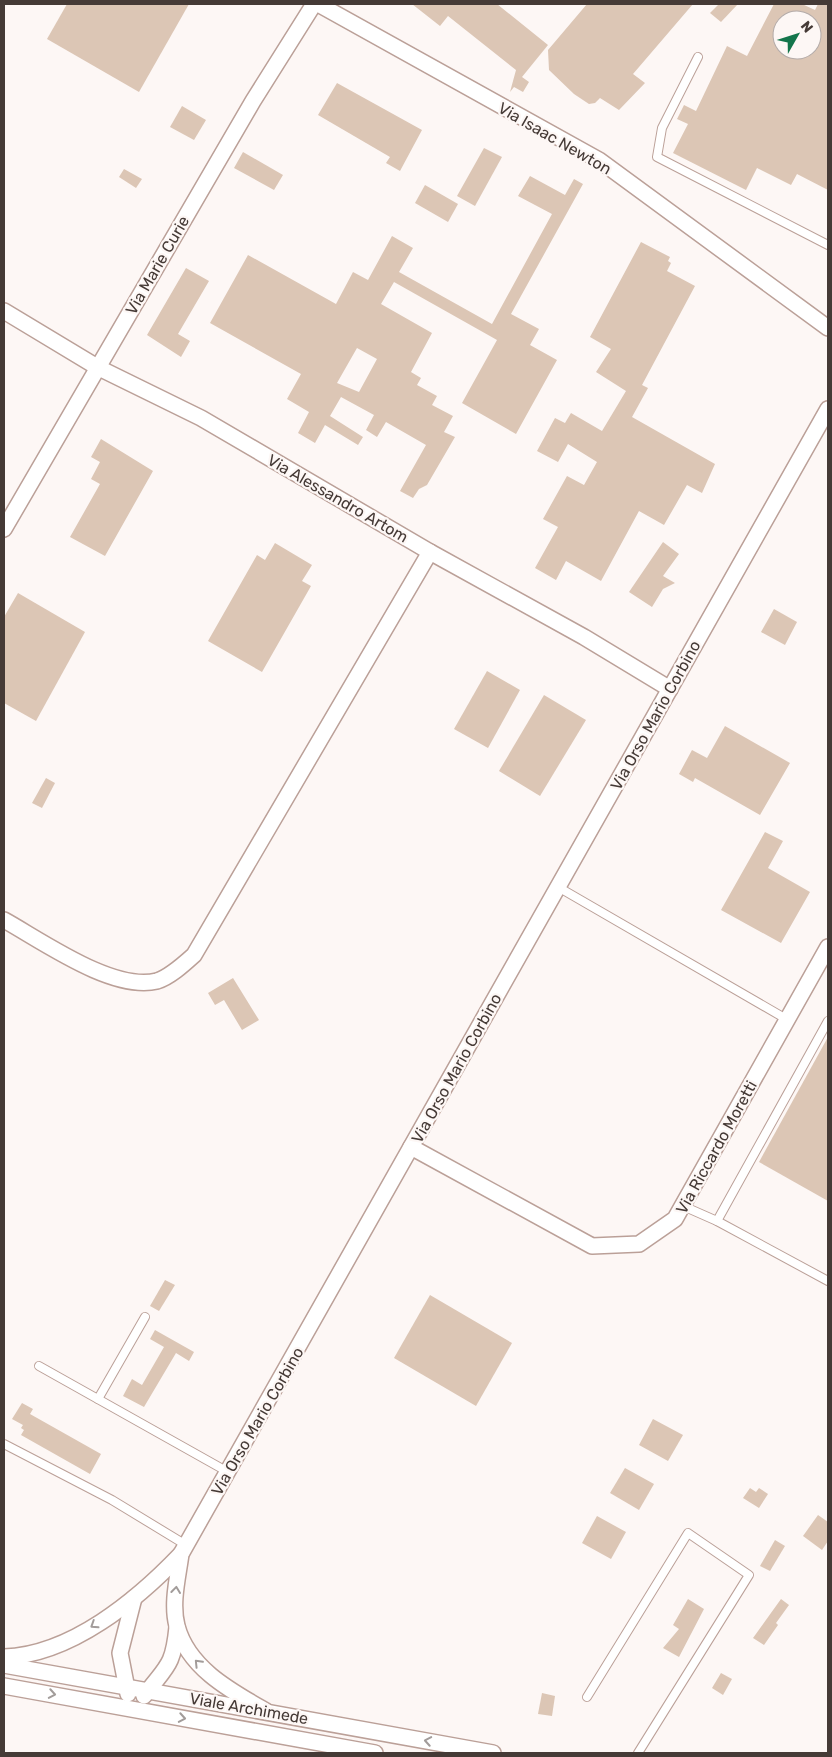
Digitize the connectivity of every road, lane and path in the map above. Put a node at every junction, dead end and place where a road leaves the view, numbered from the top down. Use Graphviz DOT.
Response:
graph roads {
  1 [pos="316,4"];
  2 [pos="698,57"];
  3 [pos="828,245"];
  4 [pos="4,311"];
  5 [pos="828,328"];
  6 [pos="97,367"];
  7 [pos="828,409"];
  8 [pos="4,529"];
  9 [pos="430,552"];
  10 [pos="670,689"];
  11 [pos="558,887"];
  12 [pos="4,920"];
  13 [pos="828,947"];
  14 [pos="788,1020"];
  15 [pos="828,1021"];
  16 [pos="411,1148"];
  17 [pos="683,1206"];
  18 [pos="717,1221"];
  19 [pos="828,1281"];
  20 [pos="145,1317"];
  21 [pos="39,1366"];
  22 [pos="98,1399"];
  23 [pos="4,1444"];
  24 [pos="228,1472"];
  25 [pos="184,1550"];
  26 [pos="134,1598"];
  27 [pos="177,1626"];
  28 [pos="4,1657"];
  29 [pos="4,1665"];
  30 [pos="4,1686"];
  31 [pos="125,1687"];
  32 [pos="148,1690"];
  33 [pos="587,1697"];
  34 [pos="134,1710"];
  35 [pos="266,1711"];
  36 [pos="375,1753"];
  37 [pos="493,1753"];
  38 [pos="638,1753"];
  1 -- 5 [label="street, Via Isaac Newton"];
  1 -- 6 [label="street, Via Marie Curie"];
  2 -- 3 [label="lane"];
  4 -- 6 [label="street, Via Alessandro Artom"];
  6 -- 8 [label="street, Via Marie Curie"];
  6 -- 9 [label="street, Via Alessandro Artom"];
  7 -- 10 [label="street, Via Orso Mario Corbino"];
  9 -- 10 [label="street, Via Alessandro Artom"];
  9 -- 12 [label="street"];
  10 -- 11 [label="street, Via Orso Mario Corbino"];
  11 -- 14 [label="lane"];
  11 -- 16 [label="street, Via Orso Mario Corbino"];
  13 -- 14 [label="street, Via Riccardo Moretti"];
  14 -- 17 [label="street, Via Riccardo Moretti"];
  15 -- 18 [label="lane"];
  16 -- 17 [label="street, Via Riccardo Moretti"];
  16 -- 24 [label="street, Via Orso Mario Corbino"];
  17 -- 18 [label="lane"];
  18 -- 19 [label="lane"];
  20 -- 22 [label="lane"];
  21 -- 22 [label="lane"];
  22 -- 24 [label="lane"];
  23 -- 25 [label="lane"];
  24 -- 25 [label="street, Via Orso Mario Corbino"];
  25 -- 26 [label="street"];
  27 -- 25 [label="street, Via Orso Mario Corbino, one-way"];
  26 -- 28 [label="street, one-way"];
  26 -- 31 [label="street"];
  27 -- 32 [label="street"];
  35 -- 27 [label="street, Via Orso Mario Corbino, one-way"];
  29 -- 31 [label="street, Viale Archimede"];
  30 -- 34 [label="street, Viale Archimede, one-way"];
  31 -- 32 [label="street, Viale Archimede"];
  31 -- 34 [label="street"];
  32 -- 34 [label="street"];
  32 -- 35 [label="street, Viale Archimede"];
  33 -- 38 [label="lane"];
  34 -- 36 [label="street, Viale Archimede, one-way"];
  37 -- 35 [label="street, Viale Archimede, one-way"];
}
